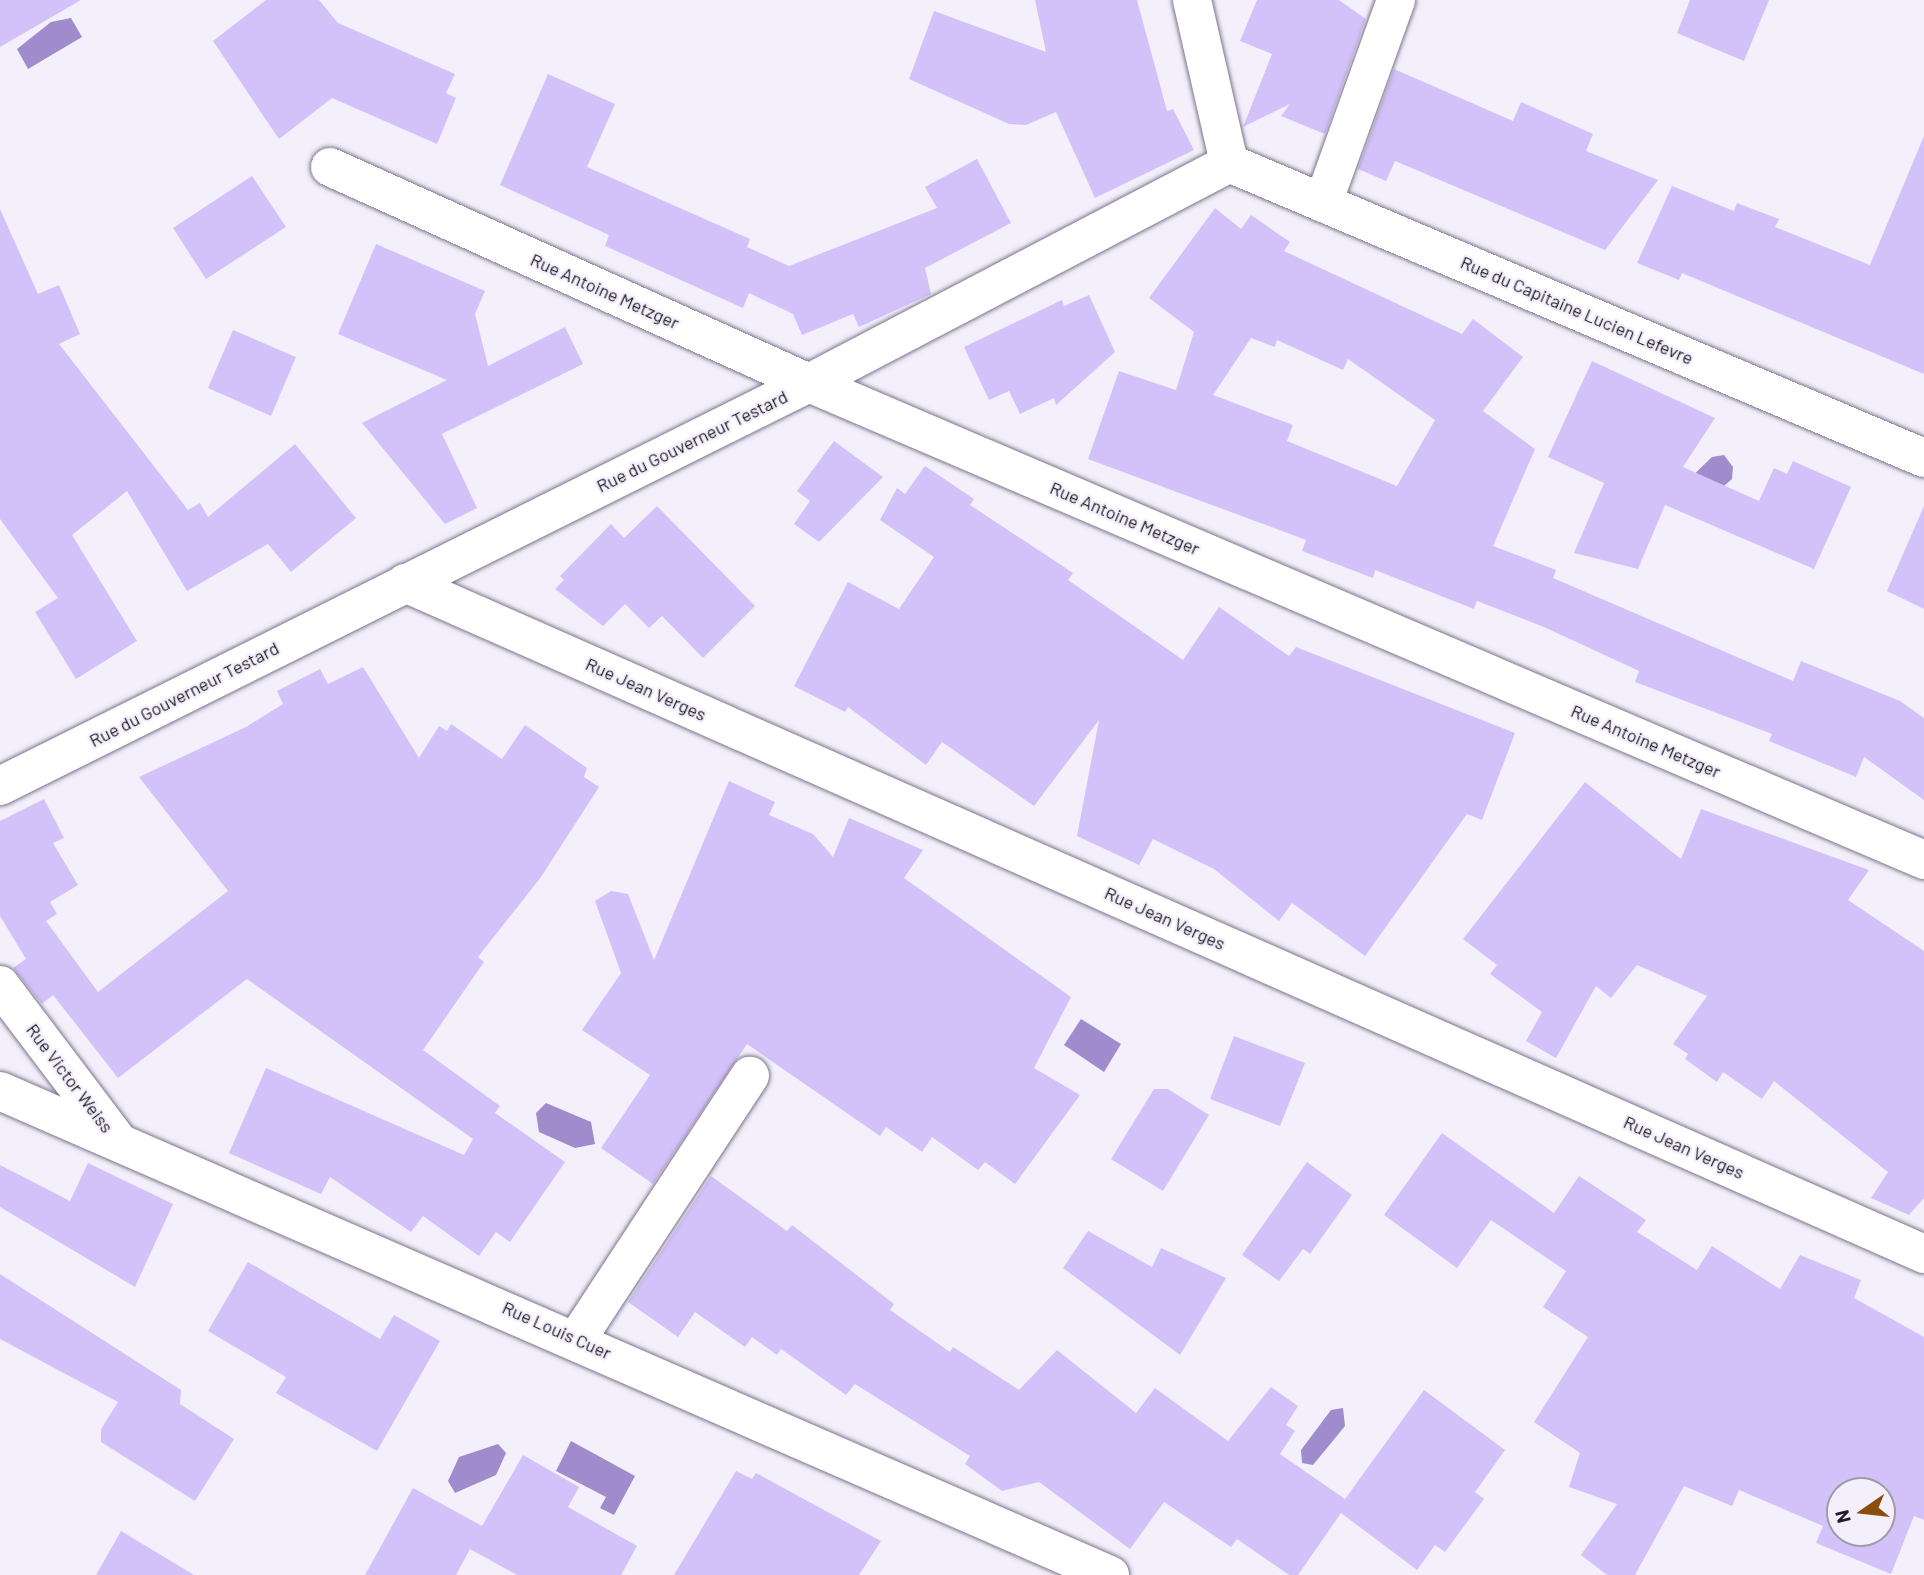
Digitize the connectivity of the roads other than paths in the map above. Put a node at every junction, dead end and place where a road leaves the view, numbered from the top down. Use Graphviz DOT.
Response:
graph roads {
  1 [pos="1192,0"];
  2 [pos="1396,0"];
  3 [pos="1229,163"];
  4 [pos="330,167"];
  5 [pos="1323,203"];
  6 [pos="809,383"];
  7 [pos="1924,457"];
  8 [pos="405,583"];
  9 [pos="0,786"];
  10 [pos="1924,860"];
  11 [pos="0,985"];
  12 [pos="750,1076"];
  13 [pos="0,1091"];
  14 [pos="115,1137"];
  15 [pos="1924,1254"];
  16 [pos="577,1339"];
  17 [pos="1086,1570"];
  1 -- 3 [label="street"];
  2 -- 5 [label="street"];
  3 -- 5 [label="street, Rue du Capitaine Lucien Lefevre"];
  3 -- 6 [label="street, Rue du Gouverneur Testard"];
  4 -- 6 [label="street, Rue Antoine Metzger"];
  5 -- 7 [label="street, Rue du Capitaine Lucien Lefevre"];
  6 -- 8 [label="street, Rue du Gouverneur Testard"];
  6 -- 10 [label="street, Rue Antoine Metzger"];
  8 -- 9 [label="street, Rue du Gouverneur Testard"];
  8 -- 15 [label="street, Rue Jean Verges"];
  11 -- 14 [label="street, Rue Victor Weiss"];
  12 -- 16 [label="street"];
  13 -- 14 [label="street, Rue Louis Cuer"];
  14 -- 16 [label="street, Rue Louis Cuer"];
  16 -- 17 [label="street, Rue Louis Cuer"];
}
